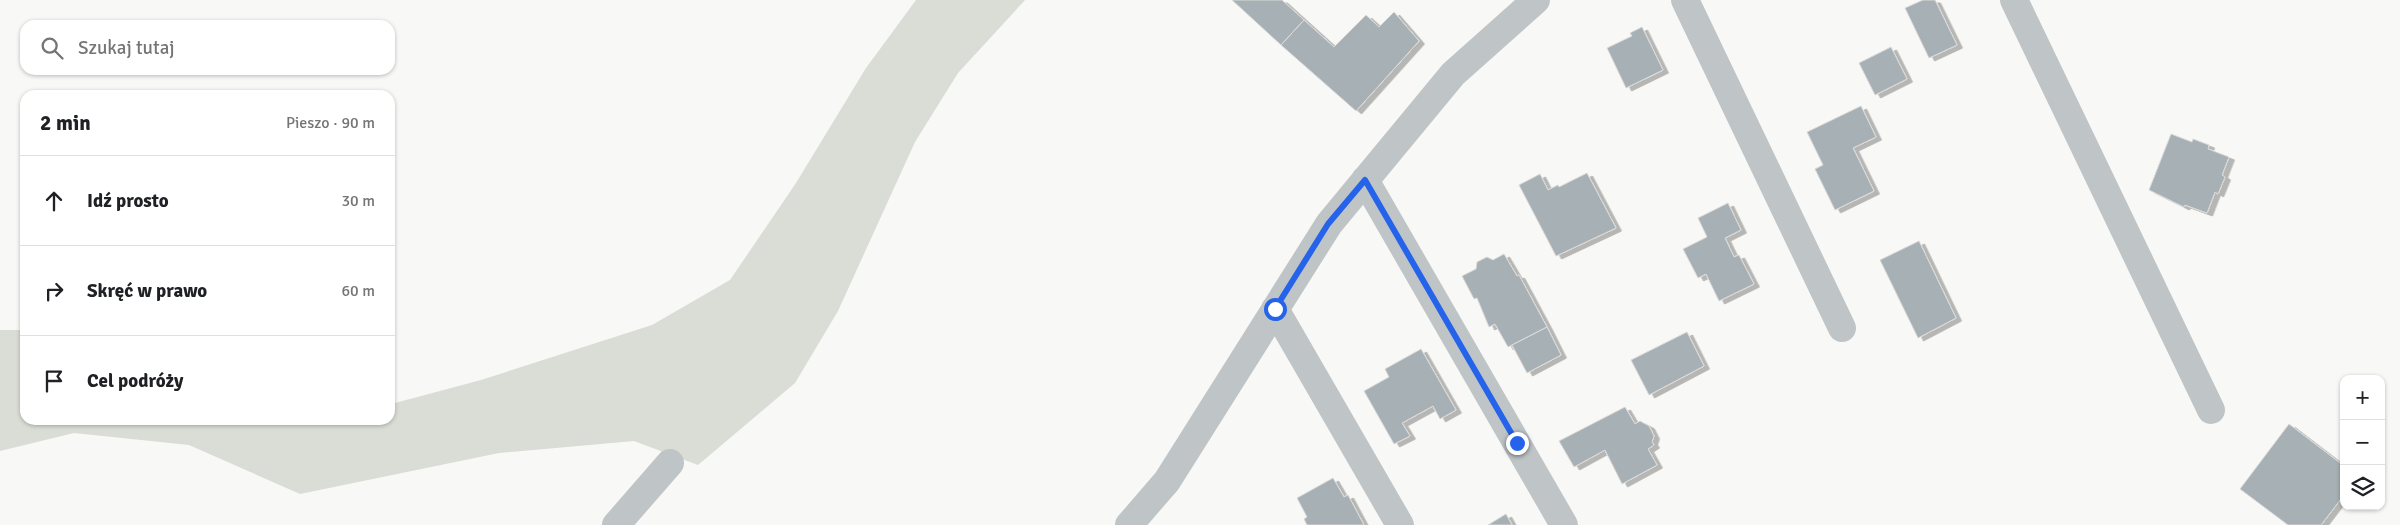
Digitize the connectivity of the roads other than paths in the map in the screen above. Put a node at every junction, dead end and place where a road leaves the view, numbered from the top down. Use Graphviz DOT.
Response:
graph roads {
  1 [pos="1536,0"];
  2 [pos="1685,0"];
  3 [pos="2014,0"];
  4 [pos="1365,180"];
  5 [pos="1275,309"];
  6 [pos="1842,328"];
  7 [pos="2211,410"];
  8 [pos="670,463"];
  9 [pos="616,525"];
  10 [pos="1129,525"];
  11 [pos="1400,525"];
  12 [pos="1564,525"];
  1 -- 4 [label="street"];
  2 -- 6 [label="street"];
  3 -- 7 [label="street"];
  4 -- 5 [label="street"];
  4 -- 12 [label="street"];
  5 -- 10 [label="street"];
  5 -- 11 [label="street"];
  8 -- 9 [label="street"];
}
